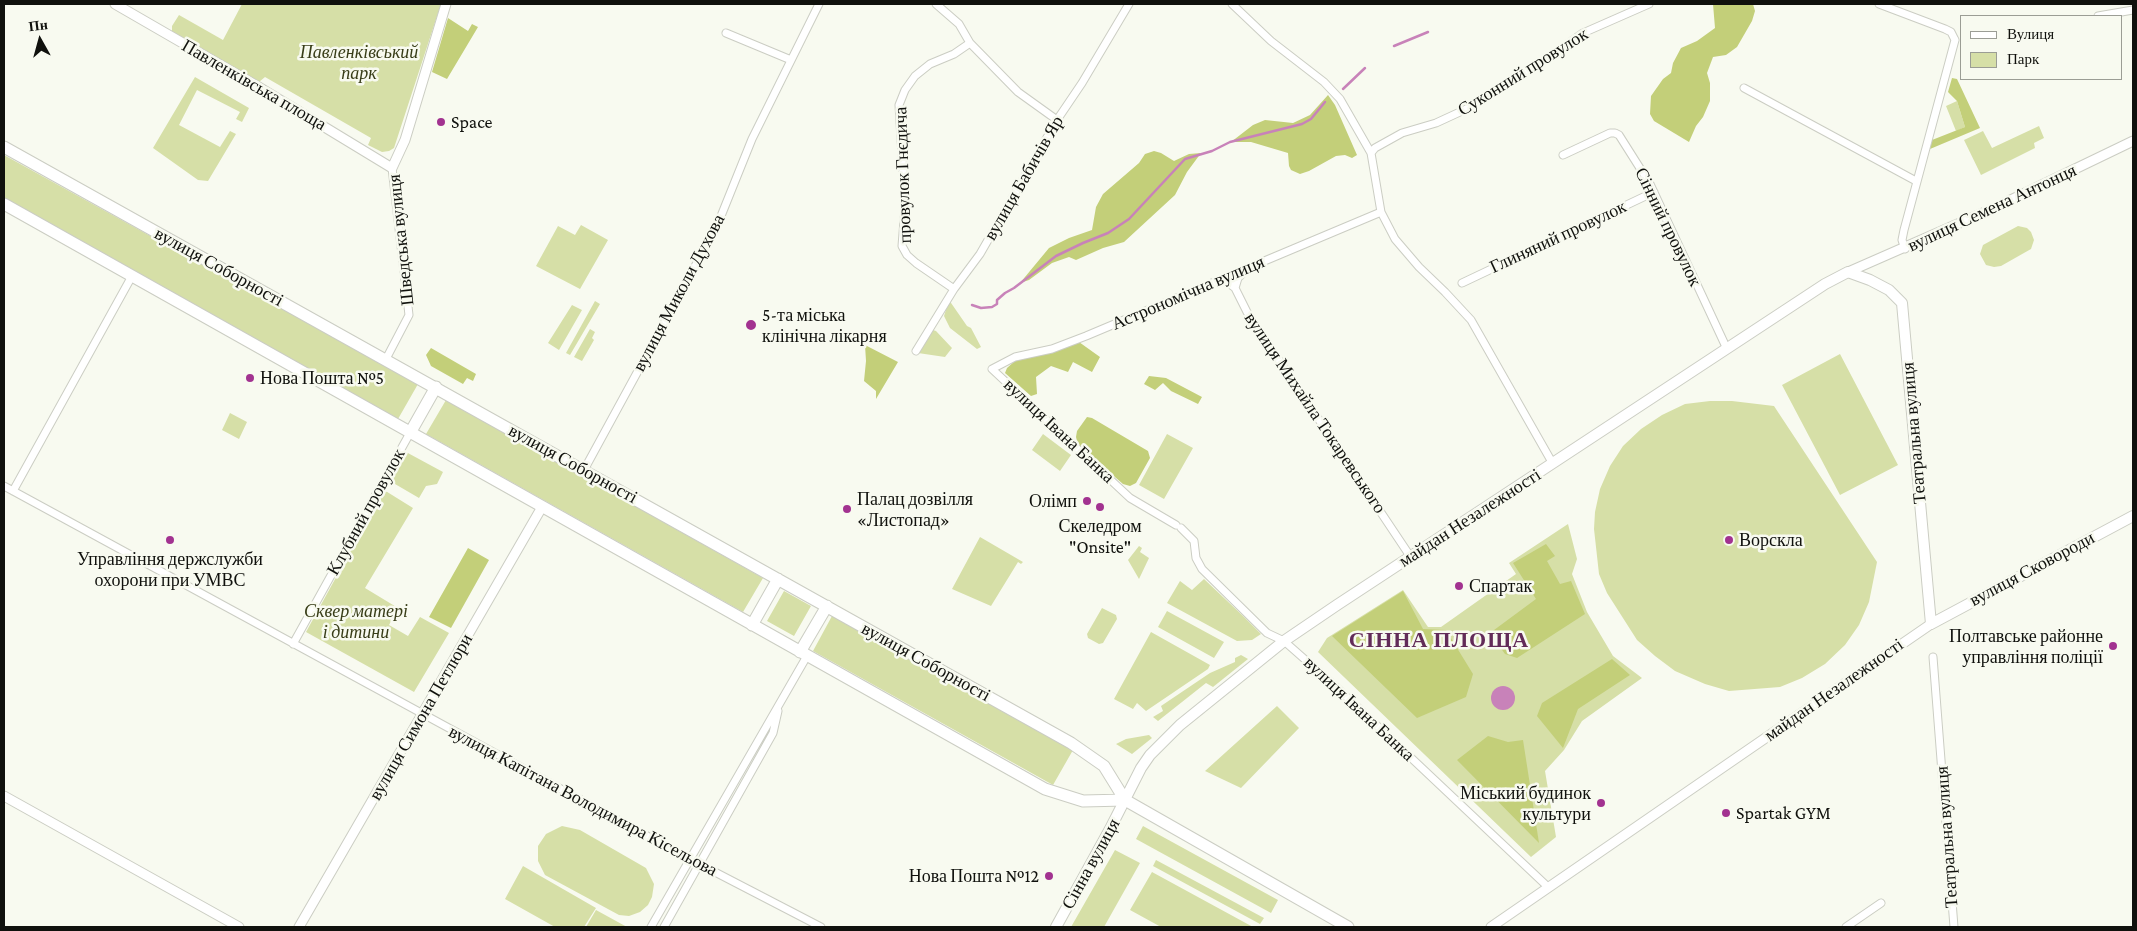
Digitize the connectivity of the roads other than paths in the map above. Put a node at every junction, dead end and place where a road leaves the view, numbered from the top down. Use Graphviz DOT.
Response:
graph roads {
  1 [pos="115,4"];
  2 [pos="446,4"];
  3 [pos="819,4"];
  4 [pos="936,4"];
  5 [pos="1129,4"];
  6 [pos="1232,4"];
  7 [pos="1648,4"];
  8 [pos="1879,4"];
  9 [pos="2133,10"];
  10 [pos="2104,15"];
  11 [pos="726,34"];
  12 [pos="1958,40"];
  13 [pos="970,43"];
  14 [pos="791,60"];
  15 [pos="1744,88"];
  16 [pos="1057,120"];
  17 [pos="2133,141"];
  18 [pos="4,147"];
  19 [pos="1371,153"];
  20 [pos="1563,155"];
  21 [pos="392,168"];
  22 [pos="1916,181"];
  23 [pos="1654,192"];
  24 [pos="4,204"];
  25 [pos="1381,212"];
  26 [pos="1905,248"];
  27 [pos="1250,267"];
  28 [pos="1848,272"];
  29 [pos="132,276"];
  30 [pos="1214,281"];
  31 [pos="1462,283"];
  32 [pos="1235,288"];
  33 [pos="954,289"];
  34 [pos="1727,349"];
  35 [pos="916,351"];
  36 [pos="386,359"];
  37 [pos="992,369"];
  38 [pos="436,387"];
  39 [pos="410,433"];
  40 [pos="1553,464"];
  41 [pos="584,470"];
  42 [pos="4,486"];
  43 [pos="13,491"];
  44 [pos="542,507"];
  45 [pos="2133,516"];
  46 [pos="1410,556"];
  47 [pos="778,579"];
  48 [pos="827,606"];
  49 [pos="1931,624"];
  50 [pos="752,625"];
  51 [pos="1284,641"];
  52 [pos="294,644"];
  53 [pos="804,654"];
  54 [pos="1933,657"];
  55 [pos="780,703"];
  56 [pos="422,714"];
  57 [pos="4,796"];
  58 [pos="1126,800"];
  59 [pos="689,859"];
  60 [pos="699,864"];
  61 [pos="1548,888"];
  62 [pos="1881,903"];
  63 [pos="239,927"];
  64 [pos="299,927"];
  65 [pos="651,927"];
  66 [pos="664,927"];
  67 [pos="821,927"];
  68 [pos="1056,927"];
  69 [pos="1348,927"];
  70 [pos="1491,927"];
  71 [pos="1846,927"];
  72 [pos="1954,927"];
  1 -- 21 [label="street, Павленківська площа"];
  2 -- 21 [label="street, Шведська вулиця"];
  3 -- 14 [label="street, вулиця Миколи Духова"];
  4 -- 13 [label="street"];
  5 -- 16 [label="street, вулиця Бабичів Яр"];
  6 -- 19 [label="street"];
  7 -- 19 [label="street, Суконний провулок"];
  8 -- 12 [label="street"];
  9 -- 10 [label="street"];
  11 -- 14 [label="street"];
  12 -- 22 [label="street"];
  13 -- 16 [label="street"];
  13 -- 33 [label="street, провулок Гнєдича"];
  14 -- 41 [label="street, вулиця Миколи Духова"];
  15 -- 22 [label="street"];
  16 -- 33 [label="street, вулиця Бабичів Яр"];
  17 -- 26 [label="street, вулиця Семена Антонця"];
  18 -- 36 [label="main road, вулиця Соборності"];
  19 -- 25 [label="street"];
  20 -- 23 [label="street, Сінний провулок"];
  21 -- 36 [label="street, Шведська вулиця"];
  22 -- 26 [label="street"];
  23 -- 31 [label="street, Глиняний провулок"];
  23 -- 34 [label="street, Сінний провулок"];
  24 -- 29 [label="main road"];
  25 -- 27 [label="street, Астрономічна вулиця"];
  25 -- 40 [label="street"];
  26 -- 28 [label="street, вулиця Семена Антонця"];
  27 -- 30 [label="street, Астрономічна вулиця"];
  27 -- 32 [label="street"];
  28 -- 34 [label="main road, майдан Незалежності"];
  28 -- 49 [label="main road, Театральна вулиця"];
  29 -- 39 [label="main road"];
  29 -- 43 [label="street"];
  30 -- 32 [label="street"];
  30 -- 37 [label="street, Астрономічна вулиця"];
  32 -- 46 [label="street, вулиця Михайла Токаревського"];
  33 -- 35 [label="street, вулиця Бабичів Яр"];
  34 -- 40 [label="main road, майдан Незалежності"];
  36 -- 38 [label="main road, вулиця Соборності"];
  37 -- 51 [label="street, вулиця Івана Банка"];
  38 -- 39 [label="main road"];
  38 -- 41 [label="main road, вулиця Соборності"];
  39 -- 44 [label="main road"];
  39 -- 52 [label="street, Клубний провулок"];
  40 -- 46 [label="main road, майдан Незалежності"];
  41 -- 47 [label="main road, вулиця Соборності"];
  42 -- 43 [label="street, вулиця Капітана Володимира Кісельова"];
  43 -- 52 [label="street, вулиця Капітана Володимира Кісельова"];
  44 -- 50 [label="main road"];
  44 -- 56 [label="street, вулиця Симона Петлюри"];
  45 -- 49 [label="main road, вулиця Сковороди"];
  46 -- 51 [label="main road, майдан Незалежності"];
  47 -- 48 [label="main road, вулиця Соборності"];
  47 -- 50 [label="main road"];
  48 -- 53 [label="main road"];
  48 -- 58 [label="main road, вулиця Соборності"];
  49 -- 61 [label="street, майдан Незалежності"];
  50 -- 53 [label="main road"];
  51 -- 58 [label="main road, майдан Незалежності"];
  51 -- 61 [label="street, вулиця Івана Банка"];
  52 -- 56 [label="street, вулиця Капітана Володимира Кісельова"];
  53 -- 55 [label="street"];
  53 -- 58 [label="main road"];
  54 -- 72 [label="street, Театральна вулиця"];
  55 -- 59 [label="street"];
  55 -- 60 [label="street"];
  56 -- 59 [label="street, вулиця Капітана Володимира Кісельова"];
  56 -- 64 [label="street, вулиця Симона Петлюри"];
  57 -- 63 [label="street"];
  58 -- 68 [label="main road, Сінна вулиця"];
  58 -- 69 [label="main road, вулиця Соборності"];
  59 -- 60 [label="street, вулиця Капітана Володимира Кісельова"];
  59 -- 65 [label="street"];
  60 -- 66 [label="street"];
  60 -- 67 [label="street, вулиця Капітана Володимира Кісельова"];
  61 -- 70 [label="street, майдан Незалежності"];
  62 -- 71 [label="street"];
}
